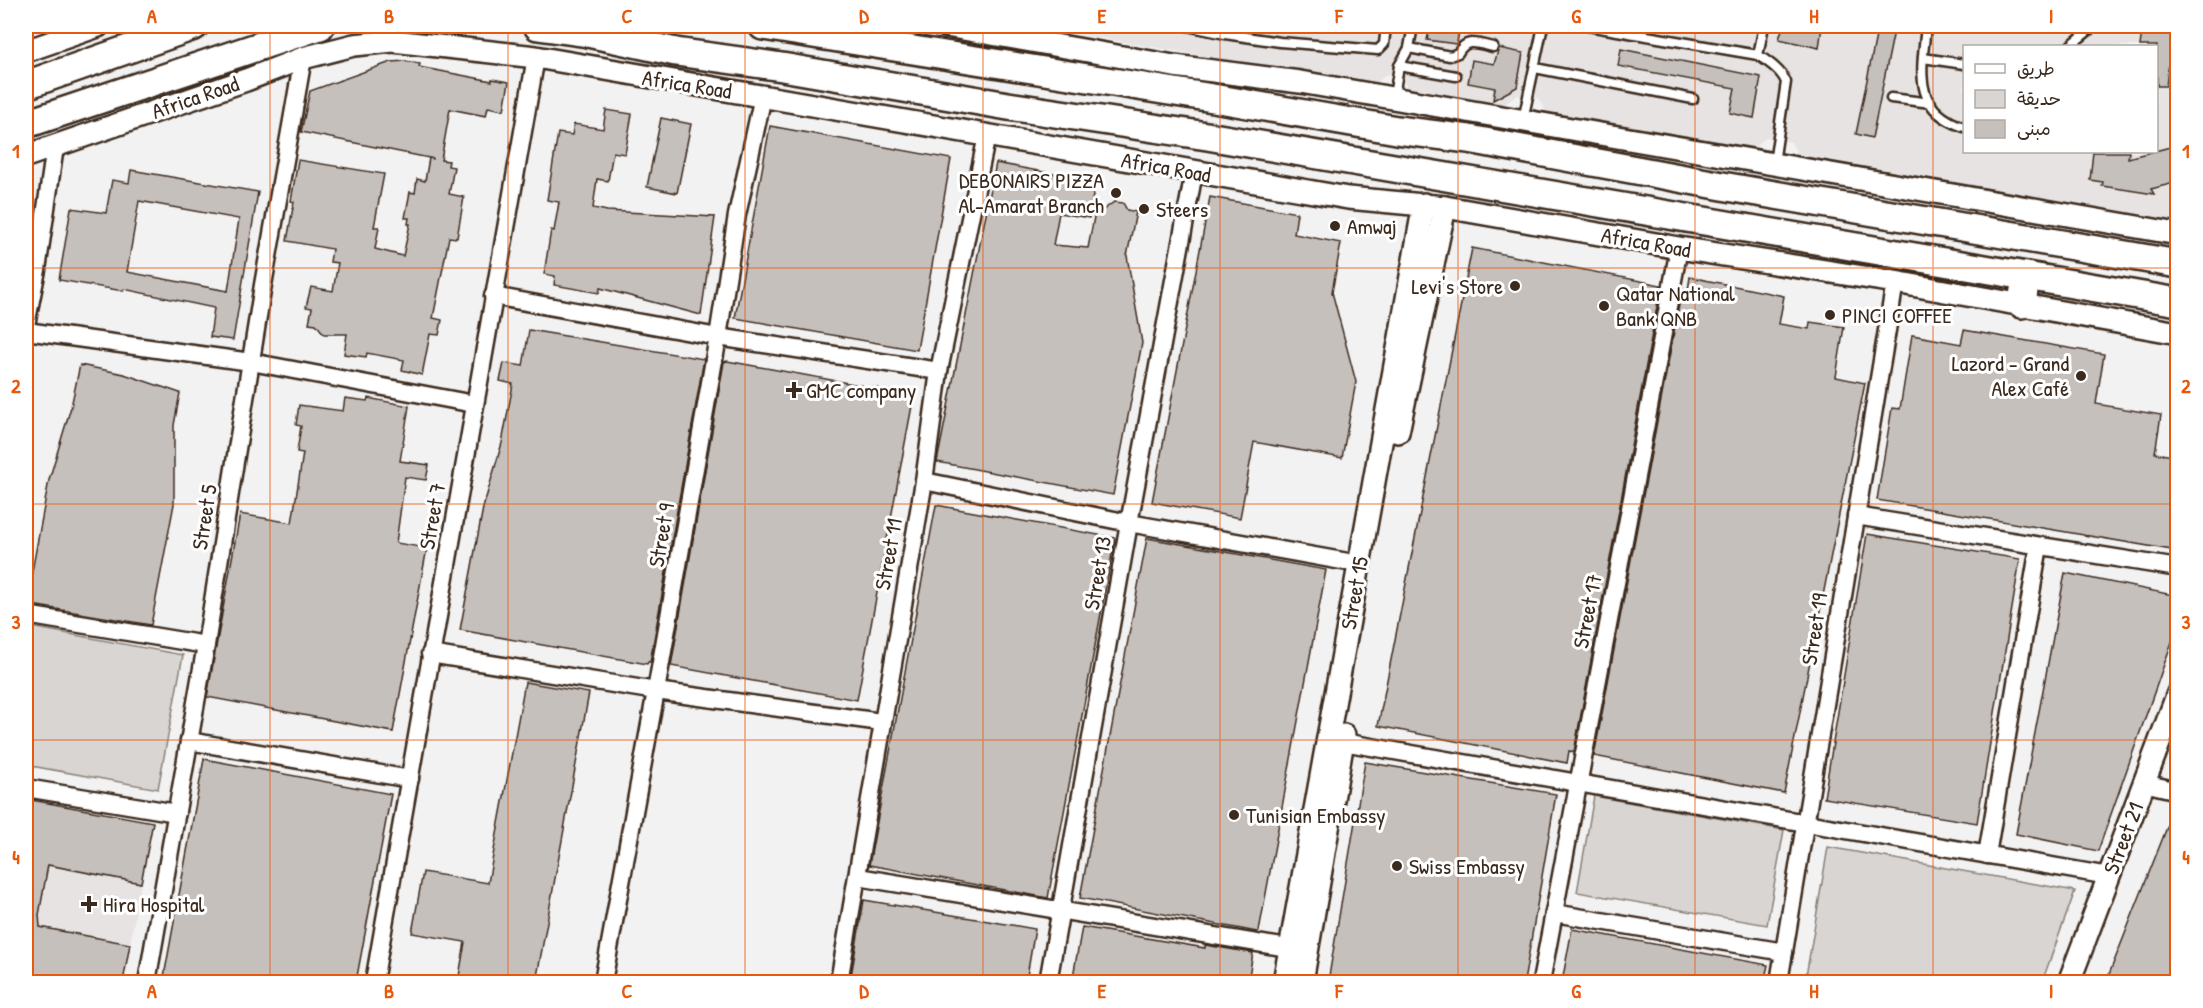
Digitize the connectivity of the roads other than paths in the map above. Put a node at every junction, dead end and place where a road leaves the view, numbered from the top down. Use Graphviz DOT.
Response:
graph roads {
  1 [pos="98,26"];
  2 [pos="194,26"];
  3 [pos="320,26"];
  4 [pos="538,26"];
  5 [pos="763,26"];
  6 [pos="946,26"];
  7 [pos="1187,26"];
  8 [pos="1386,26"];
  9 [pos="1413,26"];
  10 [pos="1543,26"];
  11 [pos="1588,26"];
  12 [pos="1764,26"];
  13 [pos="1926,26"];
  14 [pos="2094,26"];
  15 [pos="1240,30"];
  16 [pos="2071,45"];
  17 [pos="1493,47"];
  18 [pos="1409,48"];
  19 [pos="26,51"];
  20 [pos="1758,55"];
  21 [pos="536,57"];
  22 [pos="303,58"];
  23 [pos="1923,58"];
  24 [pos="1963,64"];
  25 [pos="1399,66"];
  26 [pos="1535,68"];
  27 [pos="1456,75"];
  28 [pos="26,85"];
  29 [pos="763,96"];
  30 [pos="1891,98"];
  31 [pos="1393,99"];
  32 [pos="1693,99"];
  33 [pos="1930,103"];
  34 [pos="1523,120"];
  35 [pos="26,124"];
  36 [pos="1963,126"];
  37 [pos="1397,130"];
  38 [pos="987,135"];
  39 [pos="1469,139"];
  40 [pos="55,147"];
  41 [pos="26,156"];
  42 [pos="1774,164"];
  43 [pos="1391,168"];
  44 [pos="1194,172"];
  45 [pos="1466,180"];
  46 [pos="1434,205"];
  47 [pos="2178,234"];
  48 [pos="1679,248"];
  49 [pos="2178,264"];
  50 [pos="2026,276"];
  51 [pos="1894,282"];
  52 [pos="493,296"];
  53 [pos="2178,302"];
  54 [pos="2022,304"];
  55 [pos="26,325"];
  56 [pos="26,330"];
  57 [pos="2178,333"];
  58 [pos="718,337"];
  59 [pos="251,362"];
  60 [pos="939,371"];
  61 [pos="474,404"];
  62 [pos="924,481"];
  63 [pos="1856,516"];
  64 [pos="1129,523"];
  65 [pos="2039,546"];
  66 [pos="1359,564"];
  67 [pos="2178,568"];
  68 [pos="26,615"];
  69 [pos="206,645"];
  70 [pos="430,654"];
  71 [pos="656,691"];
  72 [pos="2178,693"];
  73 [pos="882,722"];
  74 [pos="189,741"];
  75 [pos="1343,742"];
  76 [pos="410,779"];
  77 [pos="1578,783"];
  78 [pos="2144,783"];
  79 [pos="26,788"];
  80 [pos="2178,791"];
  81 [pos="177,813"];
  82 [pos="1805,823"];
  83 [pos="1987,855"];
  84 [pos="2109,876"];
  85 [pos="858,877"];
  86 [pos="1062,911"];
  87 [pos="1554,913"];
  88 [pos="1299,950"];
  89 [pos="1784,952"];
  90 [pos="147,982"];
  91 [pos="374,982"];
  92 [pos="603,982"];
  93 [pos="838,982"];
  94 [pos="1048,982"];
  95 [pos="1284,982"];
  96 [pos="1302,982"];
  97 [pos="1541,982"];
  98 [pos="1779,982"];
  99 [pos="2069,982"];
  1 -- 19 [label="street"];
  2 -- 28 [label="highway"];
  3 -- 35 [label="highway, Africa Road"];
  4 -- 43 [label="highway, Africa Road"];
  5 -- 37 [label="highway"];
  6 -- 31 [label="street"];
  7 -- 15 [label="lane"];
  8 -- 15 [label="lane"];
  9 -- 18 [label="lane"];
  10 -- 26 [label="lane"];
  11 -- 20 [label="lane"];
  12 -- 20 [label="lane"];
  13 -- 23 [label="lane"];
  14 -- 16 [label="lane"];
  17 -- 18 [label="lane"];
  18 -- 25 [label="lane"];
  20 -- 42 [label="lane"];
  21 -- 22 [label="street, Africa Road"];
  21 -- 29 [label="street, Africa Road"];
  21 -- 52 [label="street, Street 7"];
  22 -- 40 [label="street, Africa Road"];
  22 -- 59 [label="street, Street 5"];
  23 -- 24 [label="lane"];
  23 -- 33 [label="lane"];
  25 -- 27 [label="lane"];
  25 -- 31 [label="lane"];
  26 -- 32 [label="lane"];
  26 -- 34 [label="lane"];
  29 -- 38 [label="street, Africa Road"];
  29 -- 58 [label="street, Street 9"];
  30 -- 33 [label="lane"];
  31 -- 34 [label="street"];
  33 -- 36 [label="lane"];
  34 -- 42 [label="street"];
  37 -- 39 [label="highway"];
  37 -- 43 [label="highway"];
  38 -- 44 [label="street, Africa Road"];
  38 -- 60 [label="street, Street 11"];
  39 -- 45 [label="highway"];
  39 -- 49 [label="highway"];
  40 -- 41 [label="street, Africa Road"];
  40 -- 55 [label="street"];
  42 -- 47 [label="street"];
  43 -- 45 [label="highway, Africa Road"];
  44 -- 46 [label="street, Africa Road"];
  44 -- 64 [label="street, Street 13"];
  45 -- 50 [label="highway, Africa Road"];
  46 -- 48 [label="street, Africa Road"];
  46 -- 66 [label="street, Street 15"];
  46 -- 75 [label="street, Street 15"];
  48 -- 51 [label="street, Africa Road"];
  48 -- 77 [label="street, Street 17"];
  50 -- 53 [label="highway, Africa Road"];
  50 -- 54 [label="highway"];
  51 -- 54 [label="street, Africa Road"];
  51 -- 63 [label="street, Street 19"];
  52 -- 58 [label="street"];
  52 -- 61 [label="street, Street 7"];
  54 -- 57 [label="street, Africa Road"];
  56 -- 59 [label="street"];
  58 -- 60 [label="street"];
  58 -- 71 [label="street, Street 9"];
  59 -- 61 [label="street"];
  59 -- 69 [label="street, Street 5"];
  60 -- 62 [label="street, Street 11"];
  61 -- 70 [label="street, Street 7"];
  62 -- 64 [label="street"];
  62 -- 73 [label="street, Street 11"];
  63 -- 65 [label="street"];
  63 -- 82 [label="street, Street 19"];
  64 -- 66 [label="street"];
  64 -- 86 [label="street, Street 13"];
  65 -- 67 [label="street"];
  65 -- 83 [label="street"];
  66 -- 88 [label="street, Street 15"];
  68 -- 69 [label="street"];
  69 -- 74 [label="street, Street 5"];
  70 -- 71 [label="street"];
  70 -- 76 [label="street, Street 7"];
  71 -- 73 [label="street"];
  71 -- 92 [label="street, Street 9"];
  72 -- 78 [label="street, Street 21"];
  73 -- 85 [label="street, Street 11"];
  74 -- 76 [label="street"];
  74 -- 81 [label="street, Street 5"];
  75 -- 77 [label="street"];
  75 -- 88 [label="street, Street 15"];
  76 -- 91 [label="street, Street 7"];
  77 -- 82 [label="street"];
  77 -- 87 [label="street, Street 17"];
  78 -- 80 [label="street"];
  78 -- 84 [label="street, Street 21"];
  79 -- 81 [label="street"];
  81 -- 90 [label="street, Street 5"];
  82 -- 83 [label="street"];
  82 -- 89 [label="street, Street 19"];
  83 -- 84 [label="street"];
  84 -- 99 [label="street, Street 21"];
  85 -- 86 [label="street"];
  85 -- 93 [label="street, Street 11"];
  86 -- 88 [label="street"];
  86 -- 94 [label="street, Street 13"];
  87 -- 89 [label="street"];
  87 -- 97 [label="street, Street 17"];
  88 -- 95 [label="street, Street 15"];
  88 -- 96 [label="street, Street 15"];
  89 -- 98 [label="street, Street 19"];
}
